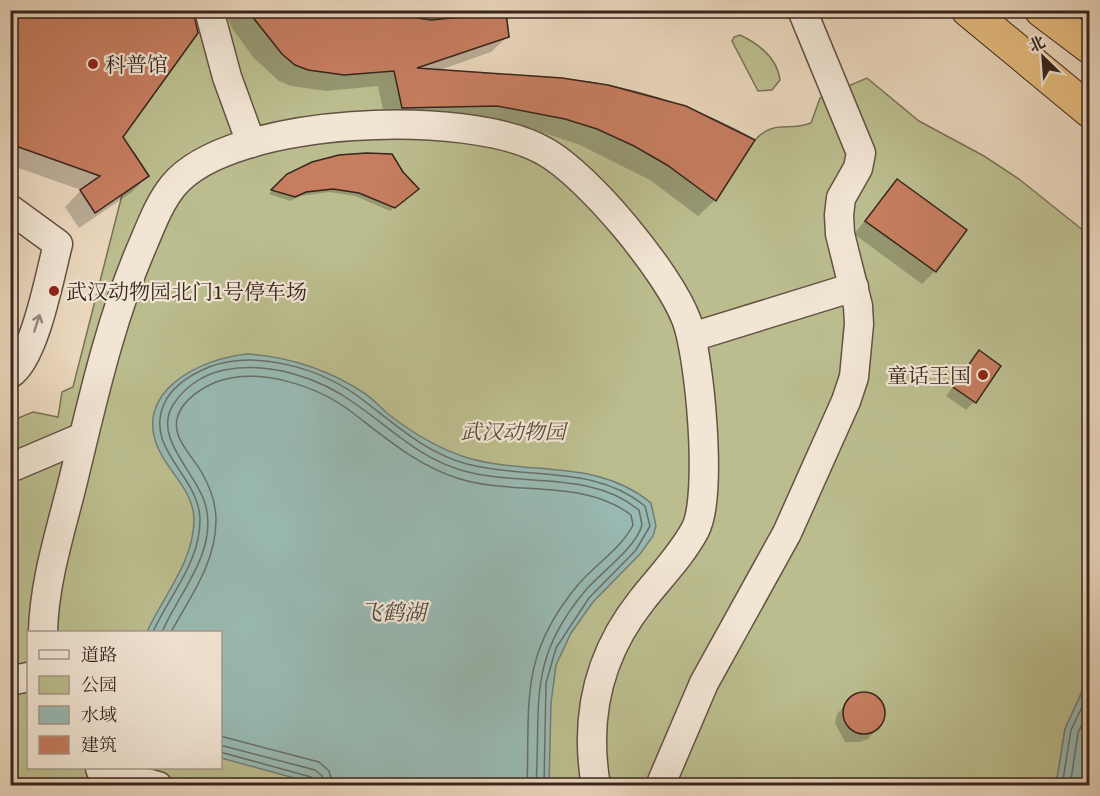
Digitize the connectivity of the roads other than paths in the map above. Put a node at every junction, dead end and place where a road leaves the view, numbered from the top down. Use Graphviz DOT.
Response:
graph roads {
  1 [pos="209,10"];
  2 [pos="802,10"];
  3 [pos="968,10"];
  4 [pos="1041,10"];
  5 [pos="1089,47"];
  6 [pos="1089,111"];
  7 [pos="251,143"];
  8 [pos="10,208"];
  9 [pos="854,287"];
  10 [pos="692,337"];
  11 [pos="10,374"];
  12 [pos="83,437"];
  13 [pos="10,468"];
  14 [pos="43,631"];
  15 [pos="27,677"];
  16 [pos="10,681"];
  17 [pos="99,775"];
  18 [pos="158,786"];
  19 [pos="596,786"];
  20 [pos="660,786"];
  1 -- 7 [label="lane"];
  2 -- 9 [label="lane"];
  3 -- 6 [label="highway"];
  4 -- 5 [label="highway"];
  7 -- 10 [label="lane"];
  7 -- 12 [label="lane"];
  11 -- 8 [label="lane, one-way"];
  9 -- 10 [label="lane"];
  9 -- 20 [label="lane"];
  10 -- 19 [label="lane"];
  12 -- 13 [label="lane"];
  12 -- 14 [label="lane"];
  15 -- 16 [label="lane"];
  17 -- 18 [label="lane"];
}
